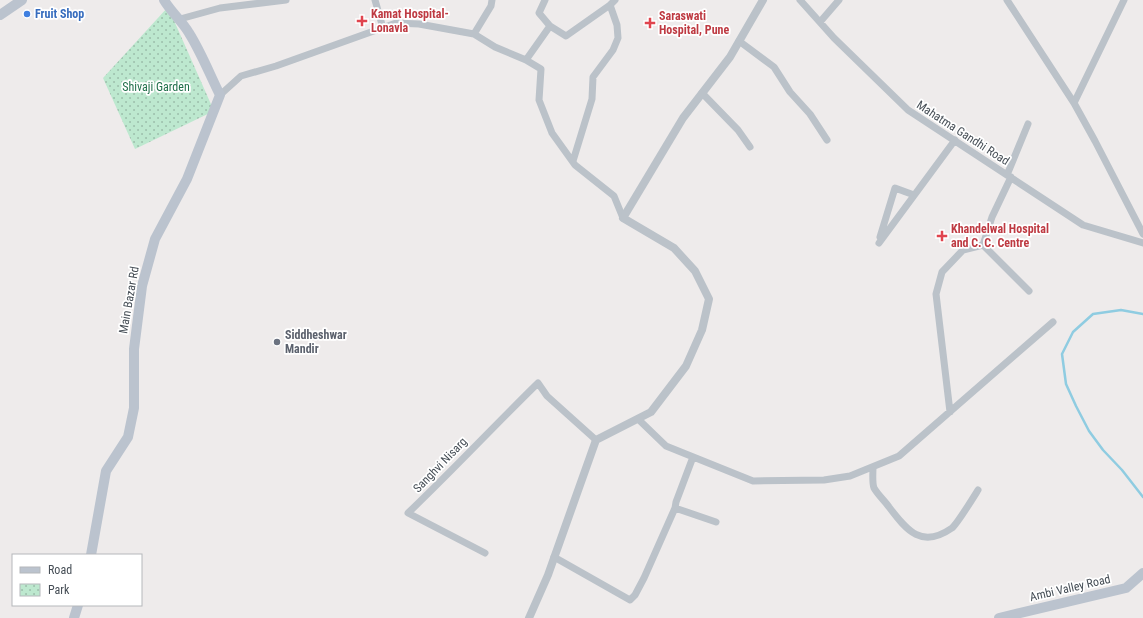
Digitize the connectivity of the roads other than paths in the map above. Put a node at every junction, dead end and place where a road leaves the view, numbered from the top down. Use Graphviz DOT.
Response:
graph roads {
  1 [pos="22,0"];
  2 [pos="164,0"];
  3 [pos="286,0"];
  4 [pos="375,0"];
  5 [pos="492,0"];
  6 [pos="545,0"];
  7 [pos="763,0"];
  8 [pos="800,0"];
  9 [pos="839,0"];
  10 [pos="1007,0"];
  11 [pos="1124,0"];
  12 [pos="613,3"];
  13 [pos="0,15"];
  14 [pos="180,19"];
  15 [pos="820,22"];
  16 [pos="550,26"];
  17 [pos="383,28"];
  18 [pos="474,34"];
  19 [pos="739,42"];
  20 [pos="526,60"];
  21 [pos="702,93"];
  22 [pos="220,95"];
  23 [pos="1074,103"];
  24 [pos="1028,124"];
  25 [pos="827,140"];
  26 [pos="955,140"];
  27 [pos="750,147"];
  28 [pos="573,161"];
  29 [pos="1009,176"];
  30 [pos="914,195"];
  31 [pos="623,218"];
  32 [pos="1143,234"];
  33 [pos="1143,243"];
  34 [pos="983,245"];
  35 [pos="1029,291"];
  36 [pos="1053,322"];
  37 [pos="950,412"];
  38 [pos="638,419"];
  39 [pos="596,440"];
  40 [pos="693,457"];
  41 [pos="873,466"];
  42 [pos="978,490"];
  43 [pos="675,508"];
  44 [pos="716,522"];
  45 [pos="485,553"];
  46 [pos="91,554"];
  47 [pos="554,557"];
  48 [pos="1143,574"];
  49 [pos="78,606"];
  50 [pos="74,618"];
  51 [pos="529,618"];
  52 [pos="998,618"];
  1 -- 13 [label="main road"];
  2 -- 14 [label="main road"];
  3 -- 14 [label="street"];
  4 -- 17 [label="street"];
  5 -- 18 [label="street"];
  6 -- 16 [label="street"];
  7 -- 19 [label="street"];
  8 -- 15 [label="street, Mahatma Gandhi Road"];
  9 -- 15 [label="street"];
  10 -- 23 [label="street"];
  11 -- 23 [label="street"];
  12 -- 16 [label="street"];
  12 -- 28 [label="street"];
  14 -- 22 [label="main road"];
  15 -- 26 [label="street, Mahatma Gandhi Road"];
  16 -- 20 [label="street"];
  17 -- 18 [label="street"];
  17 -- 22 [label="street"];
  18 -- 20 [label="street"];
  19 -- 21 [label="street"];
  19 -- 25 [label="street"];
  20 -- 28 [label="street"];
  21 -- 27 [label="street"];
  21 -- 31 [label="street"];
  22 -- 46 [label="main road, Main Bazar Rd"];
  23 -- 32 [label="street"];
  24 -- 29 [label="street"];
  26 -- 29 [label="street, Mahatma Gandhi Road"];
  26 -- 30 [label="street"];
  28 -- 31 [label="street"];
  29 -- 33 [label="street, Mahatma Gandhi Road"];
  29 -- 34 [label="street"];
  30 -- 30 [label="street"];
  31 -- 38 [label="street"];
  34 -- 35 [label="street"];
  34 -- 37 [label="street"];
  36 -- 37 [label="street"];
  37 -- 41 [label="street"];
  38 -- 39 [label="street"];
  38 -- 40 [label="street"];
  39 -- 45 [label="street, Sanghvi Nisarg"];
  39 -- 47 [label="street"];
  40 -- 41 [label="street"];
  40 -- 43 [label="street"];
  41 -- 42 [label="street"];
  43 -- 44 [label="street"];
  43 -- 47 [label="street"];
  47 -- 51 [label="street"];
  48 -- 52 [label="main road, Ambi Valley Road"];
  49 -- 50 [label="main road"];
}
